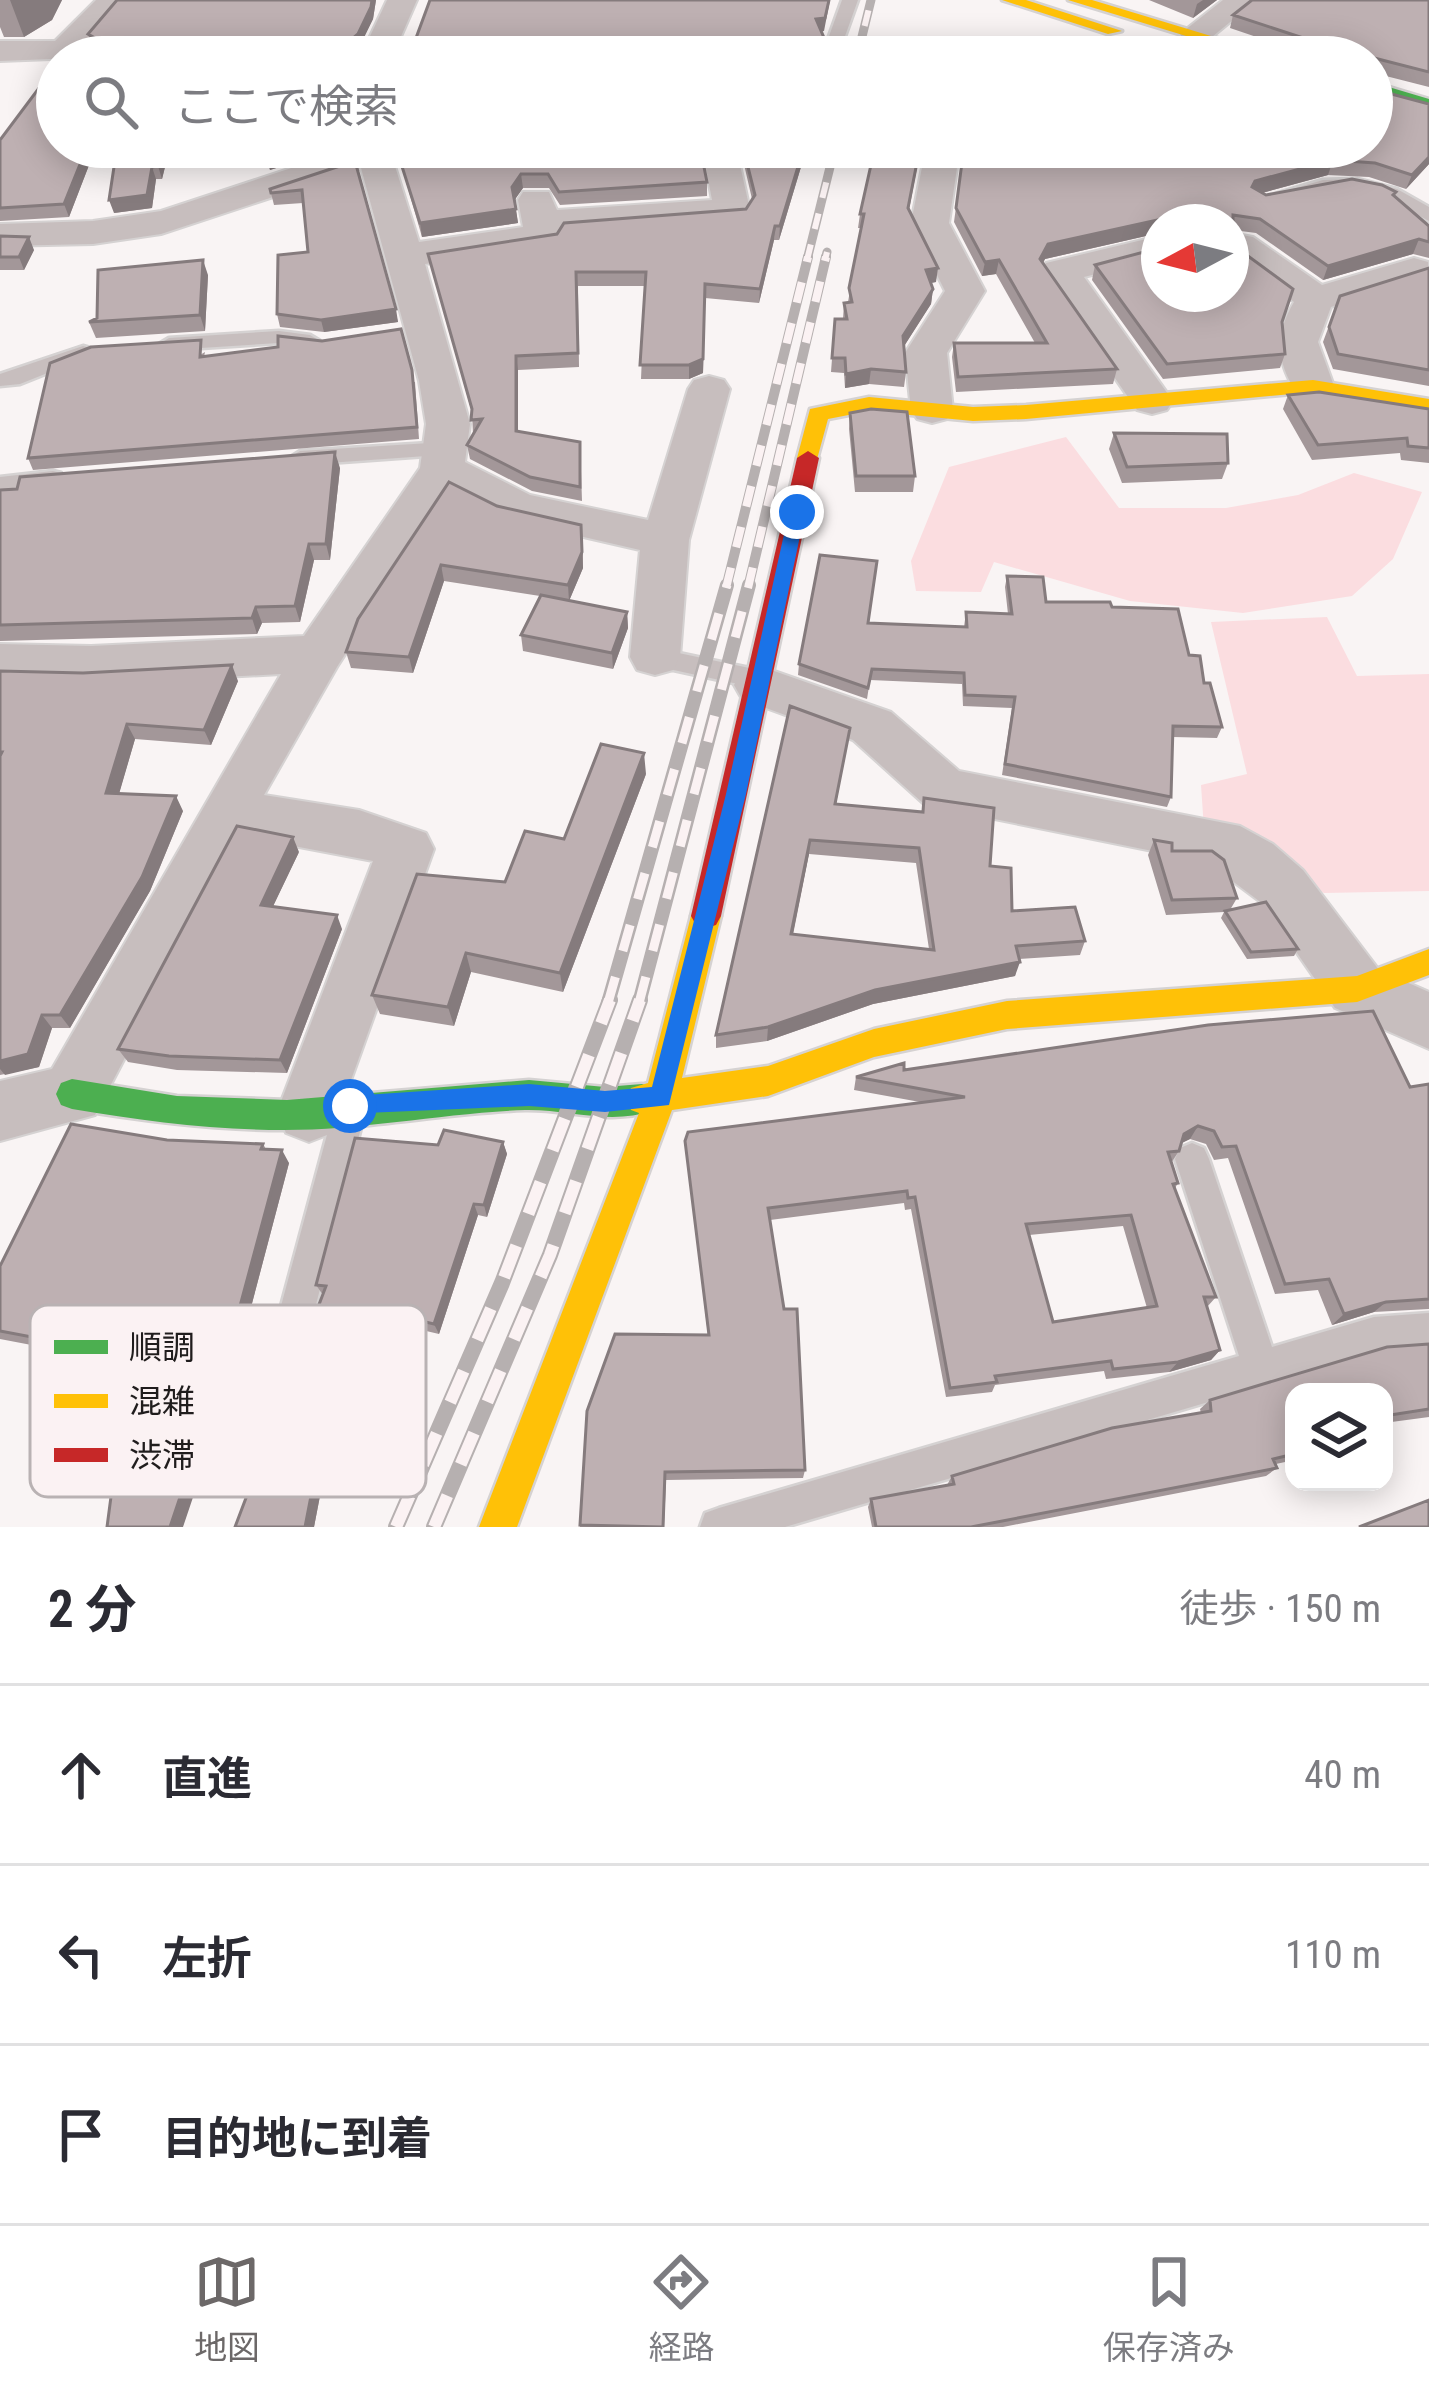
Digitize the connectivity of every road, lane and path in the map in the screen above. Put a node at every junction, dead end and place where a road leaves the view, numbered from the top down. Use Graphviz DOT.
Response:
graph roads {
  1 [pos="113,0"];
  2 [pos="402,0"];
  3 [pos="850,0"];
  4 [pos="1010,0"];
  5 [pos="1076,0"];
  6 [pos="1242,0"];
  7 [pos="1119,5"];
  8 [pos="87,36"];
  9 [pos="386,36"];
  10 [pos="837,36"];
  11 [pos="1139,36"];
  12 [pos="1166,36"];
  13 [pos="1201,36"];
  14 [pos="1393,93"];
  15 [pos="1429,104"];
  16 [pos="1393,112"];
  17 [pos="1429,122"];
  18 [pos="314,168"];
  19 [pos="378,168"];
  20 [pos="532,168"];
  21 [pos="723,168"];
  22 [pos="939,168"];
  23 [pos="1261,200"];
  24 [pos="1429,214"];
  25 [pos="540,222"];
  26 [pos="0,235"];
  27 [pos="1141,252"];
  28 [pos="403,256"];
  29 [pos="1249,256"];
  30 [pos="1421,267"];
  31 [pos="1316,299"];
  32 [pos="324,343"];
  33 [pos="139,346"];
  34 [pos="116,347"];
  35 [pos="0,380"];
  36 [pos="1313,386"];
  37 [pos="709,389"];
  38 [pos="1152,400"];
  39 [pos="1429,406"];
  40 [pos="932,410"];
  41 [pos="444,459"];
  42 [pos="278,460"];
  43 [pos="82,476"];
  44 [pos="0,484"];
  45 [pos="665,540"];
  46 [pos="319,654"];
  47 [pos="656,657"];
  48 [pos="0,663"];
  49 [pos="760,685"];
  50 [pos="226,811"];
  51 [pos="1429,962"];
  52 [pos="1357,989"];
  53 [pos="1429,1021"];
  54 [pos="72,1094"];
  55 [pos="661,1097"];
  56 [pos="330,1109"];
  57 [pos="1,1112"];
  58 [pos="1192,1159"];
  59 [pos="292,1305"];
  60 [pos="1429,1331"];
  61 [pos="1262,1370"];
  62 [pos="498,1527"];
  63 [pos="719,1527"];
  1 -- 8 [label="street"];
  2 -- 9 [label="street"];
  3 -- 10 [label="lane"];
  4 -- 11 [label="street"];
  5 -- 7 [label="street"];
  6 -- 13 [label="street"];
  7 -- 12 [label="street"];
  14 -- 15 [label="street"];
  16 -- 17 [label="street"];
  18 -- 26 [label="street"];
  19 -- 28 [label="street"];
  20 -- 25 [label="street"];
  21 -- 25 [label="street"];
  22 -- 40 [label="street"];
  23 -- 24 [label="lane"];
  25 -- 28 [label="street"];
  27 -- 38 [label="street"];
  28 -- 41 [label="street"];
  29 -- 31 [label="street"];
  30 -- 31 [label="street"];
  31 -- 36 [label="street"];
  32 -- 33 [label="lane"];
  34 -- 35 [label="lane"];
  36 -- 38 [label="street"];
  36 -- 39 [label="street"];
  37 -- 45 [label="street"];
  38 -- 40 [label="street"];
  40 -- 49 [label="street"];
  41 -- 42 [label="lane"];
  41 -- 45 [label="street"];
  41 -- 46 [label="street"];
  43 -- 44 [label="lane"];
  45 -- 47 [label="street"];
  46 -- 48 [label="street"];
  46 -- 50 [label="street"];
  47 -- 49 [label="lane"];
  49 -- 52 [label="street"];
  49 -- 55 [label="street"];
  50 -- 54 [label="street"];
  50 -- 56 [label="street"];
  51 -- 52 [label="street"];
  52 -- 53 [label="street"];
  52 -- 55 [label="street"];
  54 -- 56 [label="street"];
  54 -- 57 [label="street"];
  55 -- 56 [label="street"];
  55 -- 62 [label="street"];
  56 -- 59 [label="lane"];
  58 -- 61 [label="lane"];
  60 -- 61 [label="lane"];
  61 -- 63 [label="lane"];
}
